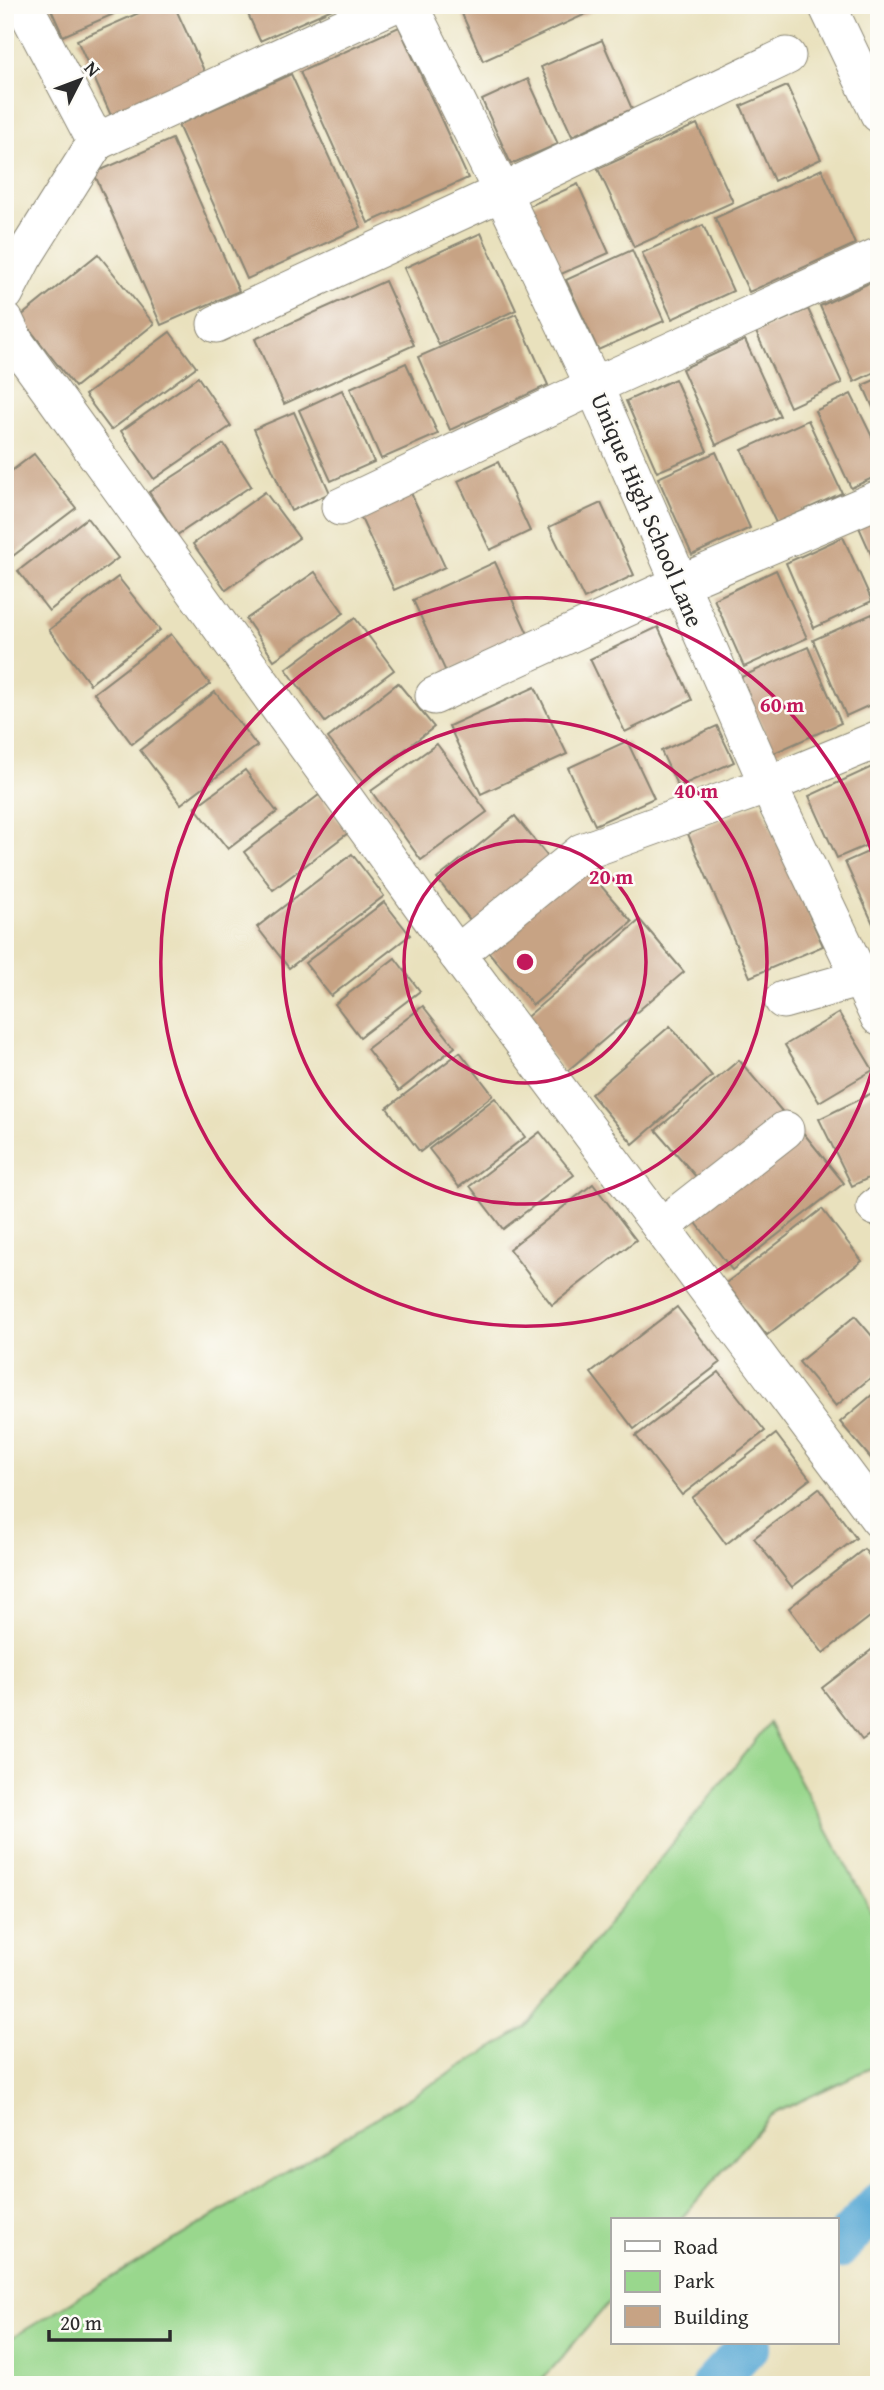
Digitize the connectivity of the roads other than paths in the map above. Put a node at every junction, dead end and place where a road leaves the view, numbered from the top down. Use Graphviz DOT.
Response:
graph roads {
  1 [pos="24,5"];
  2 [pos="392,5"];
  3 [pos="410,5"];
  4 [pos="827,5"];
  5 [pos="787,56"];
  6 [pos="867,61"];
  7 [pos="879,114"];
  8 [pos="96,142"];
  9 [pos="502,192"];
  10 [pos="879,256"];
  11 [pos="5,293"];
  12 [pos="5,321"];
  13 [pos="216,324"];
  14 [pos="594,386"];
  15 [pos="879,499"];
  16 [pos="340,507"];
  17 [pos="679,584"];
  18 [pos="433,696"];
  19 [pos="879,738"];
  20 [pos="768,786"];
  21 [pos="457,954"];
  22 [pos="870,974"];
  23 [pos="782,1000"];
  24 [pos="879,1017"];
  25 [pos="785,1130"];
  26 [pos="661,1227"];
  27 [pos="879,1519"];
  1 -- 8 [label="street"];
  2 -- 8 [label="street"];
  3 -- 9 [label="street, Unique High School Lane"];
  4 -- 6 [label="street"];
  5 -- 9 [label="street"];
  6 -- 7 [label="street"];
  8 -- 11 [label="street"];
  9 -- 13 [label="street"];
  9 -- 14 [label="street, Unique High School Lane"];
  10 -- 14 [label="street"];
  12 -- 21 [label="street"];
  14 -- 16 [label="street"];
  14 -- 17 [label="street, Unique High School Lane"];
  15 -- 17 [label="street"];
  17 -- 18 [label="street"];
  17 -- 20 [label="street, Unique High School Lane"];
  19 -- 20 [label="street"];
  20 -- 21 [label="street"];
  20 -- 22 [label="street, Unique High School Lane"];
  21 -- 26 [label="street"];
  22 -- 23 [label="street"];
  22 -- 24 [label="street, Unique High School Lane"];
  25 -- 26 [label="street"];
  26 -- 27 [label="street"];
}
